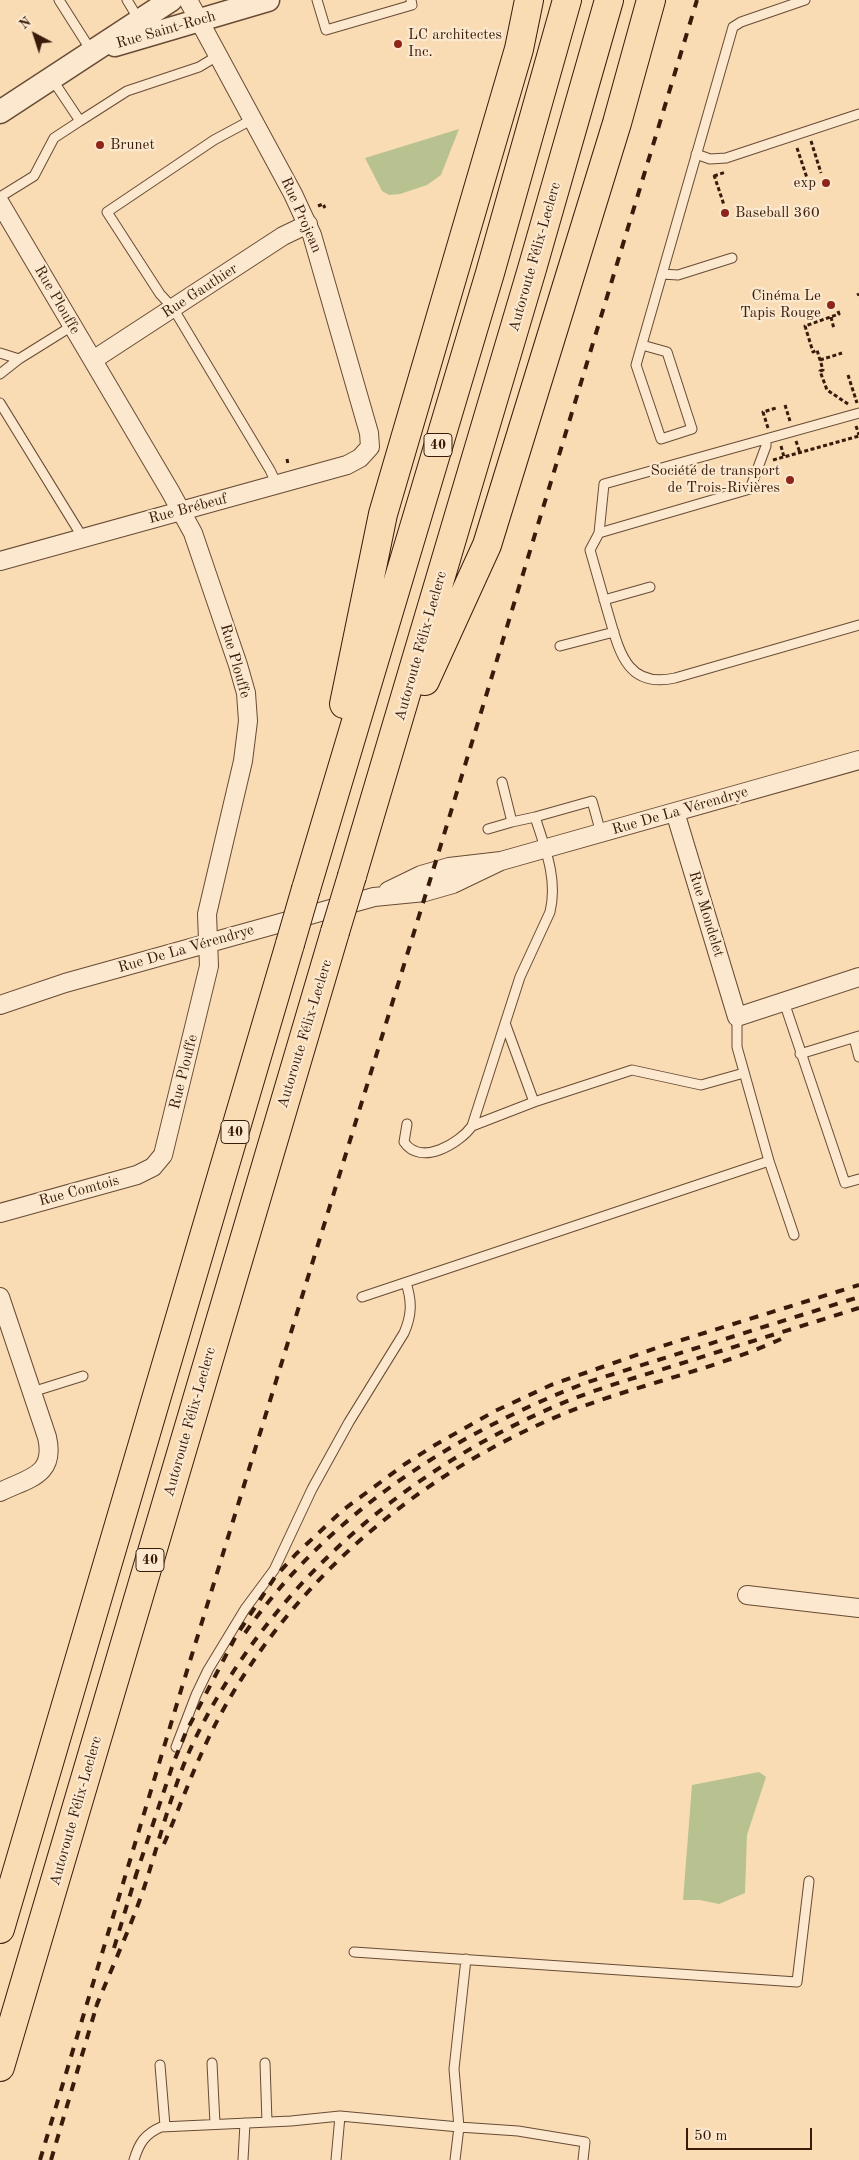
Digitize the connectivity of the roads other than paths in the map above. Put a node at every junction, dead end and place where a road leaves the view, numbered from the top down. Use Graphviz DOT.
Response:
graph roads {
  1 [pos="59,0"];
  2 [pos="127,0"];
  3 [pos="171,0"];
  4 [pos="188,0"];
  5 [pos="317,0"];
  6 [pos="411,0"];
  7 [pos="567,0"];
  8 [pos="609,0"];
  9 [pos="651,0"];
  10 [pos="805,0"];
  11 [pos="263,1"];
  12 [pos="528,1"];
  13 [pos="200,21"];
  14 [pos="143,28"];
  15 [pos="92,52"];
  16 [pos="219,55"];
  17 [pos="52,78"];
  18 [pos="0,112"];
  19 [pos="859,114"];
  20 [pos="253,119"];
  21 [pos="80,120"];
  22 [pos="696,154"];
  23 [pos="0,197"];
  24 [pos="0,202"];
  25 [pos="308,224"];
  26 [pos="732,258"];
  27 [pos="662,274"];
  28 [pos="173,308"];
  29 [pos="72,326"];
  30 [pos="642,344"];
  31 [pos="0,353"];
  32 [pos="19,359"];
  33 [pos="93,360"];
  34 [pos="0,374"];
  35 [pos="0,403"];
  36 [pos="858,408"];
  37 [pos="766,439"];
  38 [pos="370,447"];
  39 [pos="277,485"];
  40 [pos="182,511"];
  41 [pos="600,533"];
  42 [pos="83,538"];
  43 [pos="0,561"];
  44 [pos="650,587"];
  45 [pos="604,600"];
  46 [pos="859,625"];
  47 [pos="614,632"];
  48 [pos="560,646"];
  49 [pos="859,760"];
  50 [pos="382,775"];
  51 [pos="502,782"];
  52 [pos="675,812"];
  53 [pos="535,816"];
  54 [pos="512,822"];
  55 [pos="488,829"];
  56 [pos="601,833"];
  57 [pos="545,849"];
  58 [pos="306,889"];
  59 [pos="208,943"];
  60 [pos="859,977"];
  61 [pos="784,1002"];
  62 [pos="0,1005"];
  63 [pos="737,1017"];
  64 [pos="505,1023"];
  65 [pos="856,1037"];
  66 [pos="800,1054"];
  67 [pos="859,1058"];
  68 [pos="744,1073"];
  69 [pos="534,1102"];
  70 [pos="407,1124"];
  71 [pos="472,1126"];
  72 [pos="769,1161"];
  73 [pos="156,1164"];
  74 [pos="859,1179"];
  75 [pos="0,1212"];
  76 [pos="794,1235"];
  77 [pos="406,1282"];
  78 [pos="0,1297"];
  79 [pos="362,1297"];
  80 [pos="83,1376"];
  81 [pos="32,1392"];
  82 [pos="0,1492"];
  83 [pos="747,1595"];
  84 [pos="859,1608"];
  85 [pos="176,1747"];
  86 [pos="810,1881"];
  87 [pos="0,1929"];
  88 [pos="354,1952"];
  89 [pos="466,1959"];
  90 [pos="212,2062"];
  91 [pos="265,2063"];
  92 [pos="160,2065"];
  93 [pos="0,2067"];
  94 [pos="340,2116"];
  95 [pos="268,2122"];
  96 [pos="245,2123"];
  97 [pos="215,2124"];
  98 [pos="165,2126"];
  99 [pos="459,2127"];
  100 [pos="134,2160"];
  101 [pos="243,2160"];
  102 [pos="336,2160"];
  103 [pos="455,2160"];
  104 [pos="583,2160"];
  1 -- 15 [label="lane"];
  2 -- 14 [label="lane"];
  3 -- 14 [label="street"];
  4 -- 13 [label="street, Rue Projean"];
  5 -- 6 [label="lane"];
  7 -- 58 [label="highway, 40"];
  8 -- 50 [label="highway, Autoroute Félix-Leclerc / 40"];
  9 -- 50 [label="highway"];
  10 -- 22 [label="lane"];
  11 -- 13 [label="street, Rue Saint-Roch"];
  12 -- 58 [label="highway"];
  13 -- 14 [label="street, Rue Saint-Roch"];
  13 -- 16 [label="street, Rue Projean"];
  14 -- 15 [label="street, Rue Saint-Roch"];
  15 -- 17 [label="street, Rue Saint-Roch"];
  16 -- 20 [label="street, Rue Projean"];
  16 -- 21 [label="lane"];
  17 -- 18 [label="street, Rue Saint-Roch"];
  17 -- 21 [label="lane"];
  19 -- 22 [label="lane"];
  20 -- 25 [label="street, Rue Projean"];
  20 -- 28 [label="lane"];
  21 -- 23 [label="lane"];
  22 -- 27 [label="lane"];
  24 -- 29 [label="street, Rue Plouffe"];
  25 -- 28 [label="street, Rue Gauthier"];
  25 -- 38 [label="street, Rue Projean"];
  26 -- 27 [label="lane"];
  27 -- 30 [label="lane"];
  28 -- 33 [label="street, Rue Gauthier"];
  28 -- 39 [label="lane"];
  29 -- 32 [label="lane"];
  29 -- 33 [label="street, Rue Plouffe"];
  30 -- 30 [label="lane"];
  31 -- 32 [label="lane"];
  32 -- 34 [label="lane"];
  33 -- 40 [label="street, Rue Plouffe"];
  35 -- 42 [label="lane"];
  36 -- 37 [label="lane"];
  37 -- 41 [label="lane"];
  37 -- 41 [label="lane"];
  38 -- 39 [label="street, Rue Brébeuf"];
  39 -- 40 [label="street, Rue Brébeuf"];
  40 -- 42 [label="street, Rue Brébeuf"];
  40 -- 59 [label="street, Rue Plouffe"];
  41 -- 45 [label="lane"];
  42 -- 43 [label="street, Rue Brébeuf"];
  44 -- 45 [label="lane"];
  45 -- 47 [label="lane"];
  46 -- 47 [label="lane"];
  47 -- 48 [label="lane"];
  49 -- 52 [label="street, Rue De La Vérendrye"];
  50 -- 93 [label="highway, Autoroute Félix-Leclerc / 40, bridge"];
  51 -- 54 [label="lane"];
  52 -- 56 [label="street, Rue De La Vérendrye"];
  52 -- 63 [label="street, Rue Mondelet"];
  53 -- 54 [label="lane"];
  53 -- 56 [label="lane"];
  53 -- 57 [label="lane"];
  54 -- 55 [label="lane"];
  56 -- 57 [label="street, Rue De La Vérendrye"];
  57 -- 59 [label="street, Rue De La Vérendrye"];
  57 -- 64 [label="lane"];
  58 -- 87 [label="highway, 40, bridge"];
  59 -- 62 [label="street, Rue De La Vérendrye"];
  59 -- 73 [label="street, Rue Plouffe"];
  60 -- 61 [label="street"];
  61 -- 63 [label="street"];
  61 -- 66 [label="lane"];
  63 -- 68 [label="lane"];
  64 -- 69 [label="lane"];
  64 -- 71 [label="lane"];
  65 -- 66 [label="lane"];
  65 -- 67 [label="lane"];
  66 -- 74 [label="lane"];
  68 -- 69 [label="lane"];
  68 -- 72 [label="lane"];
  69 -- 71 [label="lane"];
  70 -- 71 [label="lane"];
  72 -- 76 [label="lane"];
  72 -- 77 [label="lane"];
  73 -- 75 [label="street, Rue Comtois"];
  77 -- 79 [label="lane"];
  77 -- 85 [label="lane"];
  78 -- 81 [label="street"];
  80 -- 81 [label="lane"];
  81 -- 82 [label="street"];
  83 -- 84 [label="street"];
  86 -- 89 [label="lane"];
  88 -- 89 [label="lane"];
  89 -- 99 [label="lane"];
  90 -- 97 [label="lane"];
  91 -- 95 [label="lane"];
  92 -- 98 [label="lane"];
  94 -- 95 [label="lane"];
  94 -- 99 [label="lane"];
  94 -- 102 [label="lane"];
  95 -- 96 [label="lane"];
  96 -- 97 [label="lane"];
  96 -- 101 [label="lane"];
  97 -- 98 [label="lane"];
  98 -- 100 [label="lane"];
  99 -- 103 [label="lane"];
  99 -- 104 [label="lane"];
}
